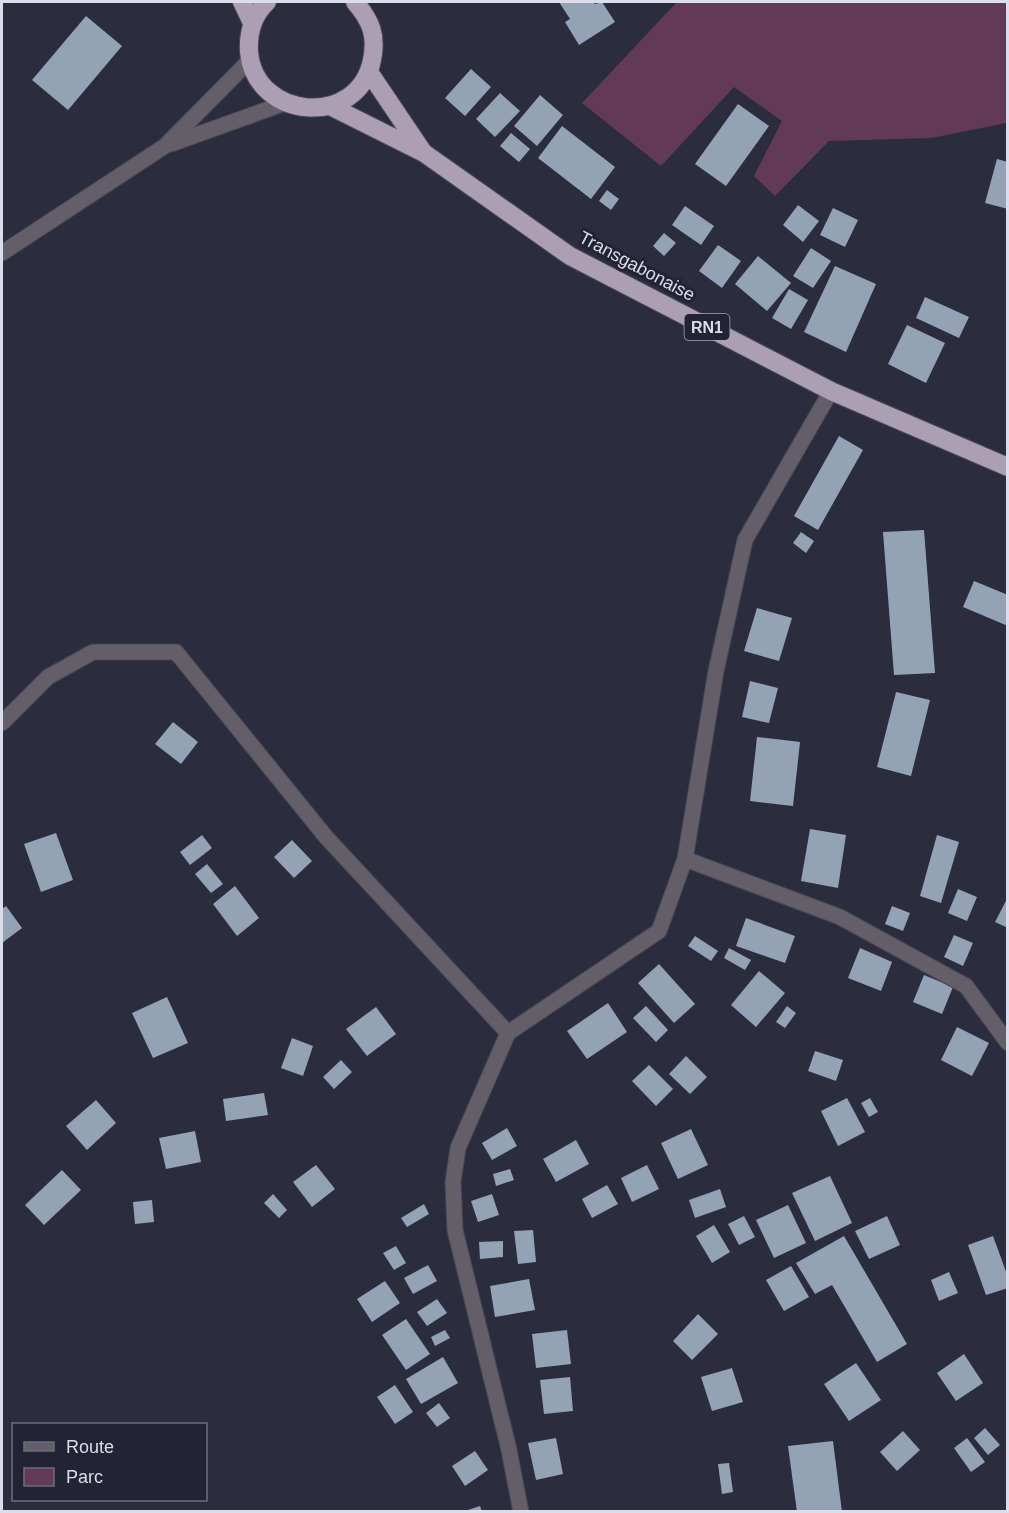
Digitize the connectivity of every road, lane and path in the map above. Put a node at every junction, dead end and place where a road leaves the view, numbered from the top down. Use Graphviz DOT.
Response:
graph roads {
  1 [pos="242,2"];
  2 [pos="267,2"];
  3 [pos="355,2"];
  4 [pos="252,23"];
  5 [pos="250,60"];
  6 [pos="369,72"];
  7 [pos="285,103"];
  8 [pos="330,106"];
  9 [pos="165,146"];
  10 [pos="424,153"];
  11 [pos="2,254"];
  12 [pos="831,391"];
  13 [pos="1008,467"];
  14 [pos="2,723"];
  15 [pos="685,859"];
  16 [pos="508,1033"];
  17 [pos="1008,1043"];
  18 [pos="521,1512"];
  1 -- 4 [label="highway"];
  2 -- 4 [label="highway"];
  3 -- 6 [label="highway"];
  4 -- 5 [label="highway"];
  5 -- 7 [label="highway"];
  5 -- 9 [label="street"];
  6 -- 8 [label="highway"];
  6 -- 10 [label="highway, Transgabonaise / RN1"];
  7 -- 8 [label="highway"];
  7 -- 9 [label="street"];
  8 -- 10 [label="highway, Transgabonaise / RN1"];
  9 -- 11 [label="street"];
  10 -- 12 [label="highway, Transgabonaise / RN1"];
  12 -- 13 [label="highway, Transgabonaise / RN1"];
  12 -- 15 [label="street"];
  14 -- 16 [label="street"];
  15 -- 16 [label="street"];
  15 -- 17 [label="street"];
  16 -- 18 [label="street"];
}
